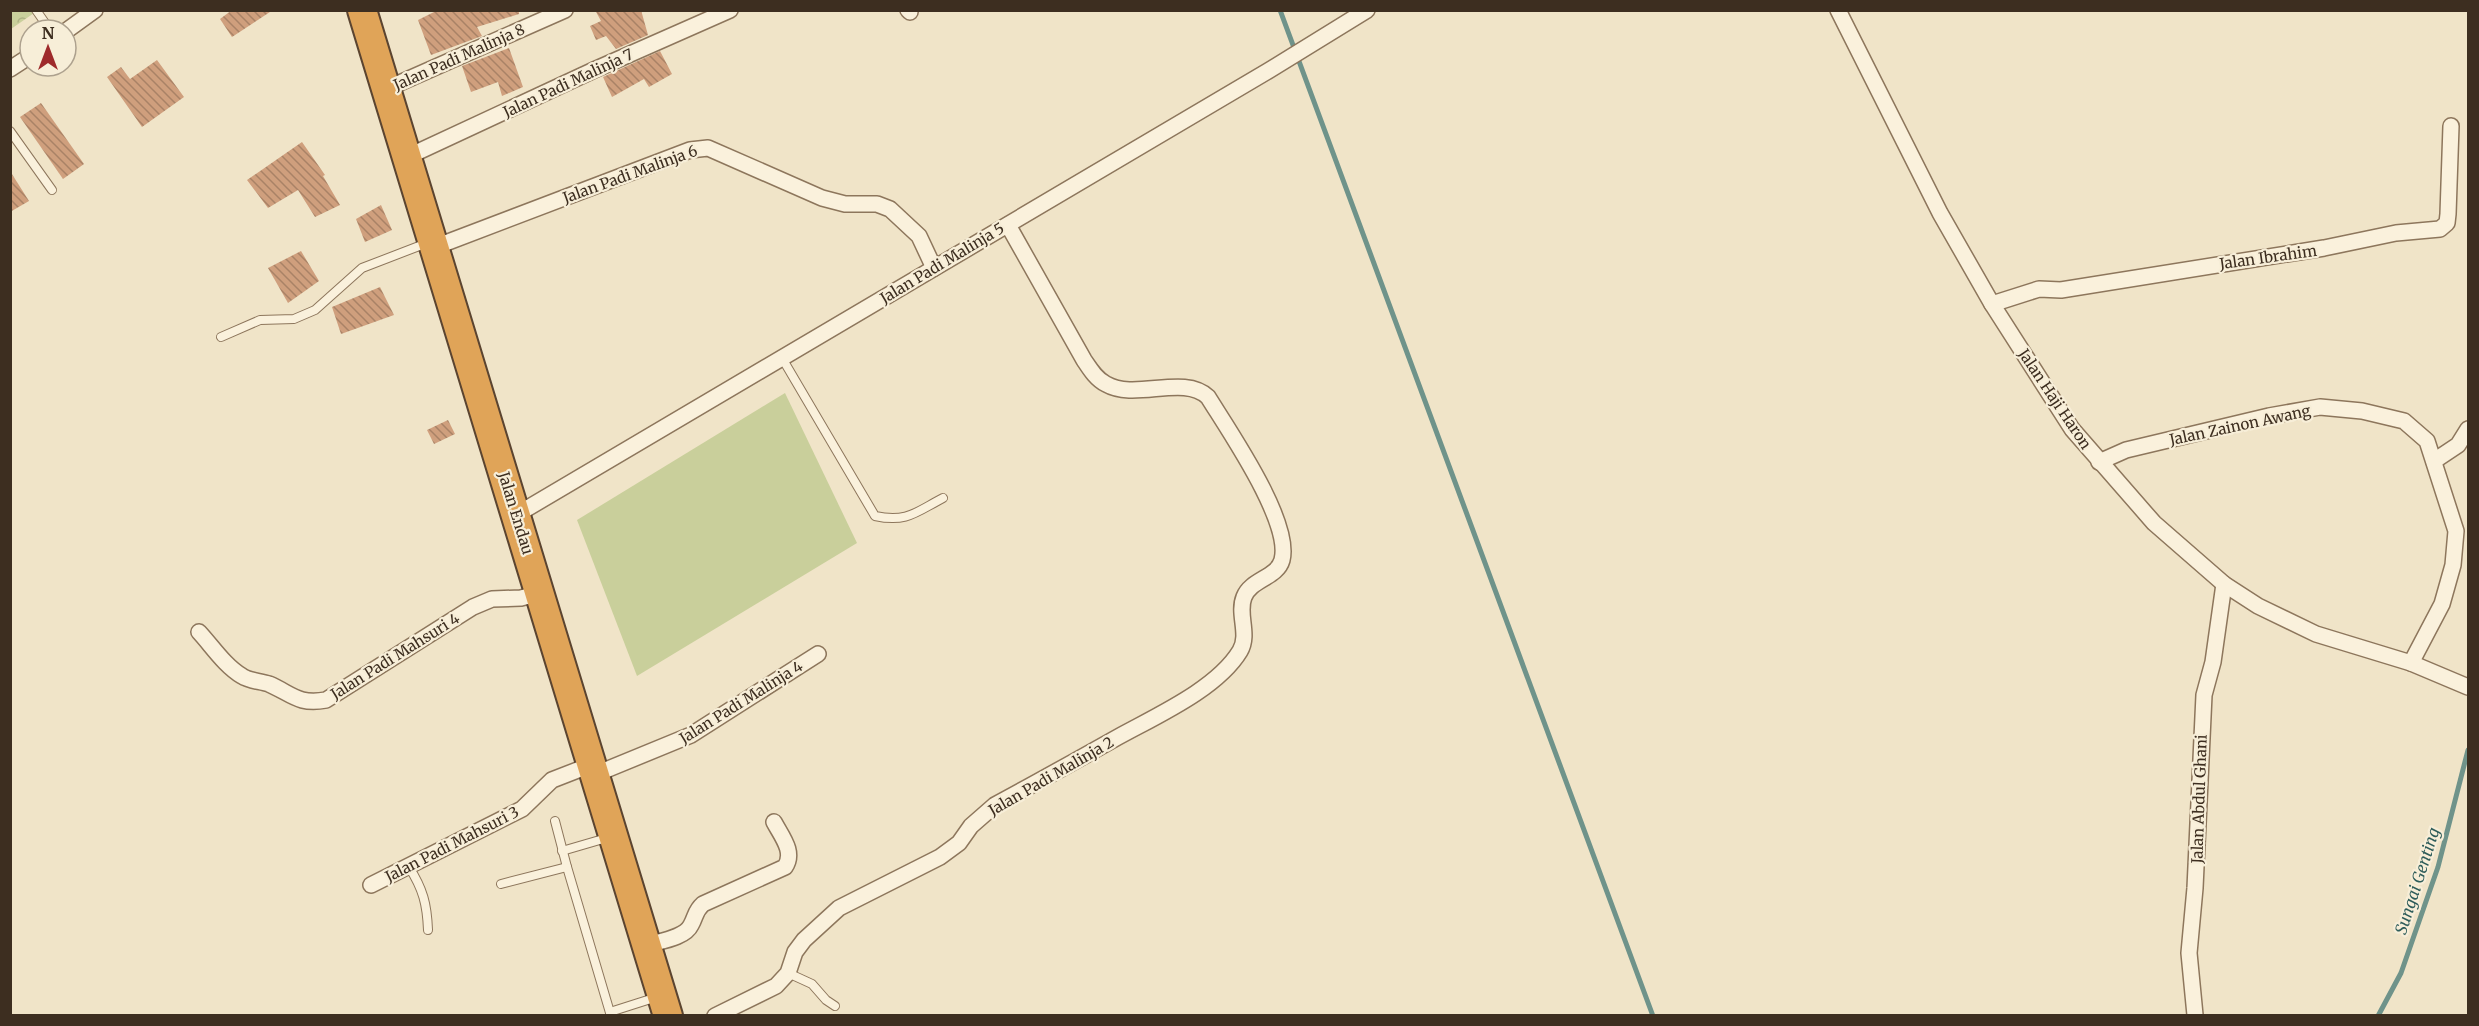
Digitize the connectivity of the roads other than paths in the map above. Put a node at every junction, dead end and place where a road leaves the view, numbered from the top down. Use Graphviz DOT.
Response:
graph roads {
  1 [pos="96,10"];
  2 [pos="362,10"];
  3 [pos="565,10"];
  4 [pos="730,10"];
  5 [pos="1367,10"];
  6 [pos="1838,10"];
  7 [pos="78,23"];
  8 [pos="386,89"];
  9 [pos="2451,126"];
  10 [pos="10,131"];
  11 [pos="407,157"];
  12 [pos="52,190"];
  13 [pos="1008,225"];
  14 [pos="434,244"];
  15 [pos="934,268"];
  16 [pos="1992,304"];
  17 [pos="221,338"];
  18 [pos="782,358"];
  19 [pos="2469,429"];
  20 [pos="2434,461"];
  21 [pos="2099,462"];
  22 [pos="943,498"];
  23 [pos="516,515"];
  24 [pos="2224,584"];
  25 [pos="540,593"];
  26 [pos="199,632"];
  27 [pos="818,654"];
  28 [pos="2410,663"];
  29 [pos="2465,686"];
  30 [pos="594,769"];
  31 [pos="555,821"];
  32 [pos="774,822"];
  33 [pos="614,836"];
  34 [pos="562,851"];
  35 [pos="409,867"];
  36 [pos="567,867"];
  37 [pos="501,884"];
  38 [pos="372,885"];
  39 [pos="428,930"];
  40 [pos="647,945"];
  41 [pos="788,973"];
  42 [pos="665,1006"];
  43 [pos="835,1006"];
  44 [pos="611,1014"];
  45 [pos="2195,1015"];
  46 [pos="715,1016"];
  1 -- 7 [label="street"];
  2 -- 8 [label="highway, Jalan Endau"];
  3 -- 8 [label="street, Jalan Padi Malinja 8"];
  4 -- 11 [label="street, Jalan Padi Malinja 7"];
  5 -- 13 [label="street, Jalan Padi Malinja 5"];
  6 -- 16 [label="street, Jalan Haji Haron"];
  8 -- 11 [label="highway, Jalan Endau"];
  9 -- 16 [label="street, Jalan Ibrahim"];
  10 -- 12 [label="lane"];
  11 -- 14 [label="highway, Jalan Endau"];
  13 -- 15 [label="street, Jalan Padi Malinja 5"];
  13 -- 41 [label="street, Jalan Padi Malinja 2"];
  14 -- 15 [label="street, Jalan Padi Malinja 6"];
  14 -- 17 [label="lane"];
  14 -- 23 [label="highway, Jalan Endau"];
  15 -- 18 [label="street, Jalan Padi Malinja 5"];
  16 -- 21 [label="street, Jalan Haji Haron"];
  18 -- 22 [label="lane"];
  18 -- 23 [label="street, Jalan Padi Malinja 5"];
  19 -- 20 [label="street"];
  20 -- 21 [label="street, Jalan Zainon Awang"];
  20 -- 28 [label="street, Jalan Zainon Awang"];
  21 -- 24 [label="street, Jalan Haji Haron"];
  23 -- 25 [label="highway, Jalan Endau"];
  24 -- 28 [label="street, Jalan Haji Haron"];
  24 -- 45 [label="street, Jalan Abdul Ghani"];
  25 -- 26 [label="street, Jalan Padi Mahsuri 4"];
  25 -- 30 [label="highway, Jalan Endau"];
  27 -- 30 [label="street, Jalan Padi Malinja 4"];
  28 -- 29 [label="street, Jalan Haji Haron"];
  30 -- 33 [label="highway, Jalan Endau"];
  30 -- 35 [label="street, Jalan Padi Mahsuri 3"];
  31 -- 34 [label="lane"];
  32 -- 40 [label="street"];
  33 -- 34 [label="lane"];
  33 -- 40 [label="highway, Jalan Endau"];
  34 -- 36 [label="lane"];
  35 -- 38 [label="street, Jalan Padi Mahsuri 3"];
  35 -- 39 [label="lane"];
  36 -- 37 [label="lane"];
  36 -- 44 [label="lane"];
  40 -- 42 [label="highway, Jalan Endau"];
  41 -- 43 [label="lane"];
  41 -- 46 [label="street, Jalan Padi Malinja 2"];
  42 -- 44 [label="lane"];
}
